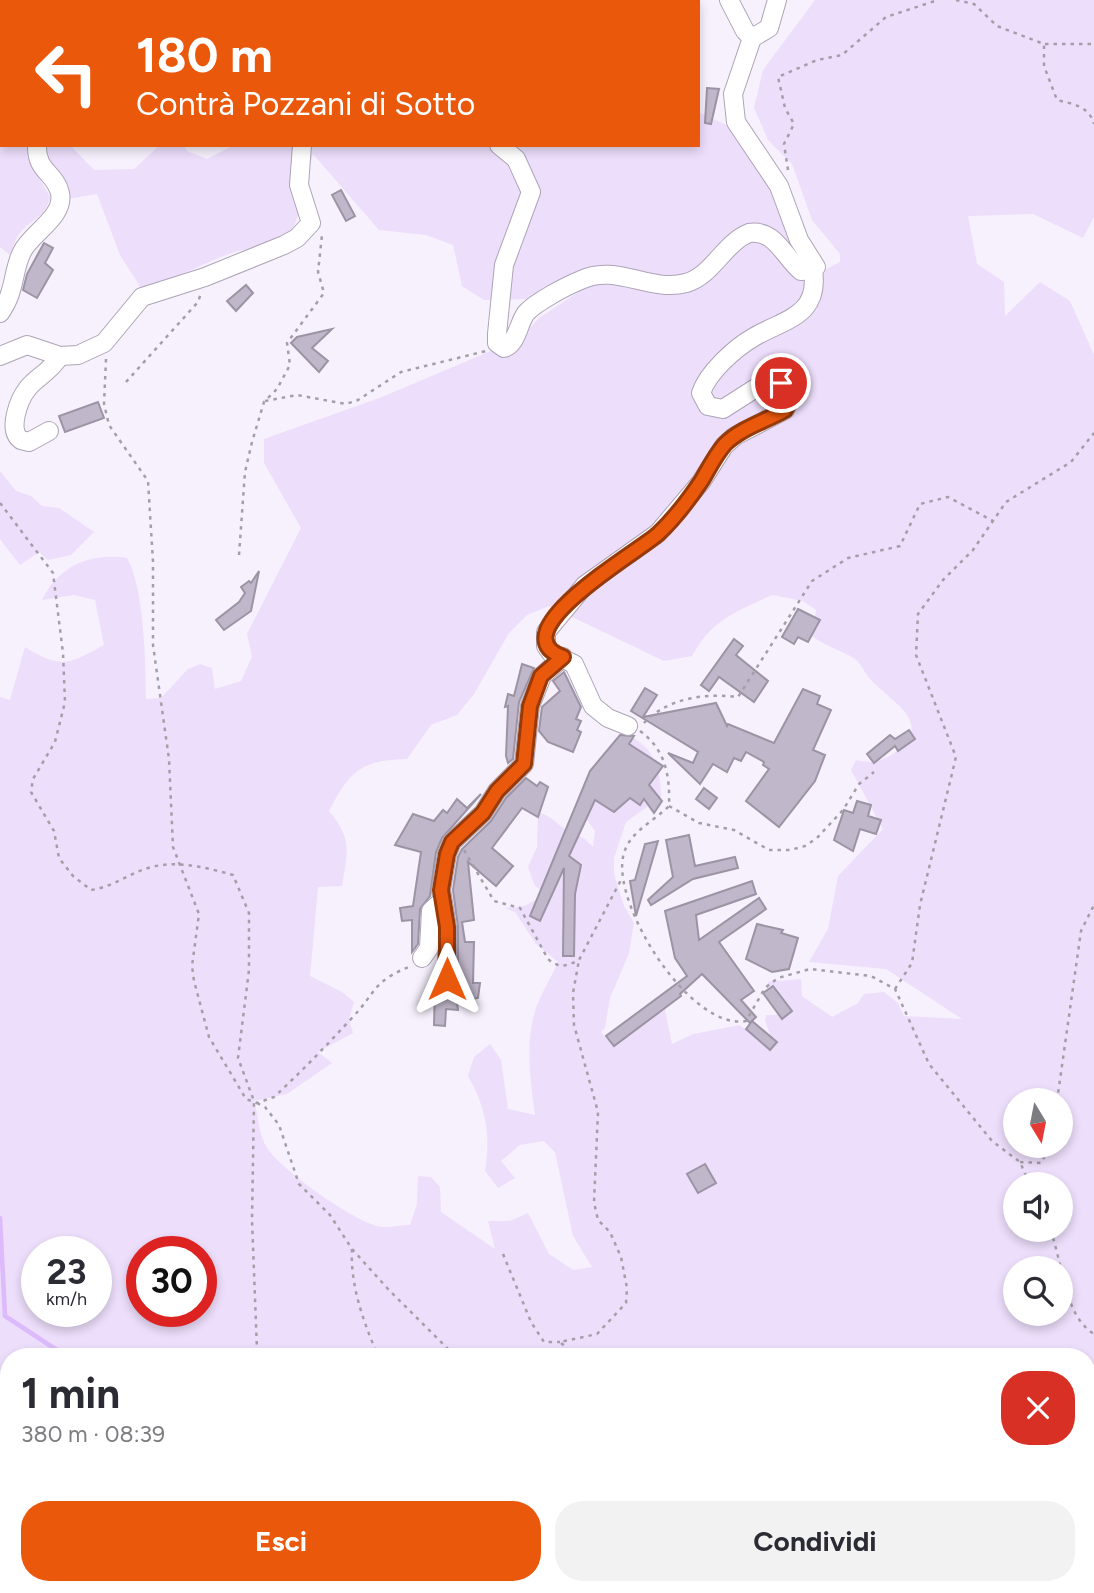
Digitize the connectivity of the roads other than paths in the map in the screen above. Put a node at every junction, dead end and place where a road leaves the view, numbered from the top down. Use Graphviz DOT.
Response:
graph roads {
  1 [pos="729,0"];
  2 [pos="777,0"];
  3 [pos="752,38"];
  4 [pos="37,147"];
  5 [pos="302,147"];
  6 [pos="501,147"];
  7 [pos="813,270"];
  8 [pos="0,313"];
  9 [pos="0,356"];
  10 [pos="60,356"];
  11 [pos="49,431"];
  12 [pos="563,657"];
  13 [pos="628,726"];
  14 [pos="442,901"];
  15 [pos="422,958"];
  16 [pos="447,979"];
  1 -- 3 [label="street"];
  2 -- 3 [label="street"];
  3 -- 7 [label="street"];
  4 -- 8 [label="street"];
  5 -- 10 [label="street"];
  6 -- 7 [label="street"];
  7 -- 12 [label="street"];
  9 -- 10 [label="street"];
  10 -- 11 [label="street"];
  12 -- 13 [label="street"];
  12 -- 14 [label="street"];
  14 -- 15 [label="street"];
  14 -- 16 [label="street"];
}
